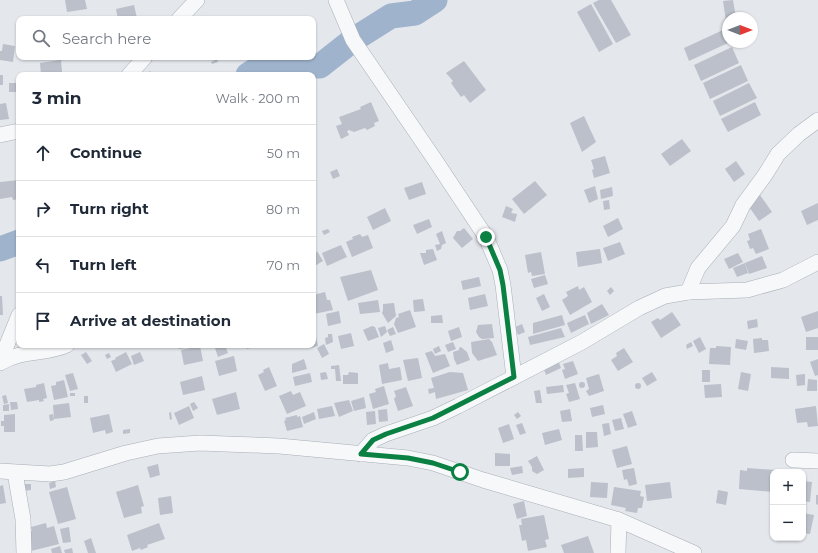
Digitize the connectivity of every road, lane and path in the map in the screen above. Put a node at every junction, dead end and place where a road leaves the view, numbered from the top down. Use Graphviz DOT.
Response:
graph roads {
  1 [pos="197,0"];
  2 [pos="336,0"];
  3 [pos="182,16"];
  4 [pos="142,60"];
  5 [pos="132,72"];
  6 [pos="818,120"];
  7 [pos="16,132"];
  8 [pos="0,135"];
  9 [pos="818,262"];
  10 [pos="688,292"];
  11 [pos="16,322"];
  12 [pos="59,348"];
  13 [pos="0,362"];
  14 [pos="514,377"];
  15 [pos="361,454"];
  16 [pos="793,460"];
  17 [pos="818,461"];
  18 [pos="0,472"];
  19 [pos="15,473"];
  20 [pos="619,520"];
  21 [pos="24,553"];
  22 [pos="618,553"];
  23 [pos="694,553"];
  1 -- 3 [label="street"];
  2 -- 14 [label="street"];
  4 -- 5 [label="street"];
  6 -- 10 [label="street"];
  7 -- 8 [label="street"];
  9 -- 10 [label="street"];
  10 -- 14 [label="street"];
  11 -- 13 [label="street"];
  12 -- 13 [label="street"];
  14 -- 15 [label="street"];
  15 -- 19 [label="street"];
  15 -- 20 [label="street"];
  16 -- 17 [label="street"];
  18 -- 19 [label="street"];
  19 -- 21 [label="street"];
  20 -- 22 [label="street"];
  20 -- 23 [label="street"];
}
